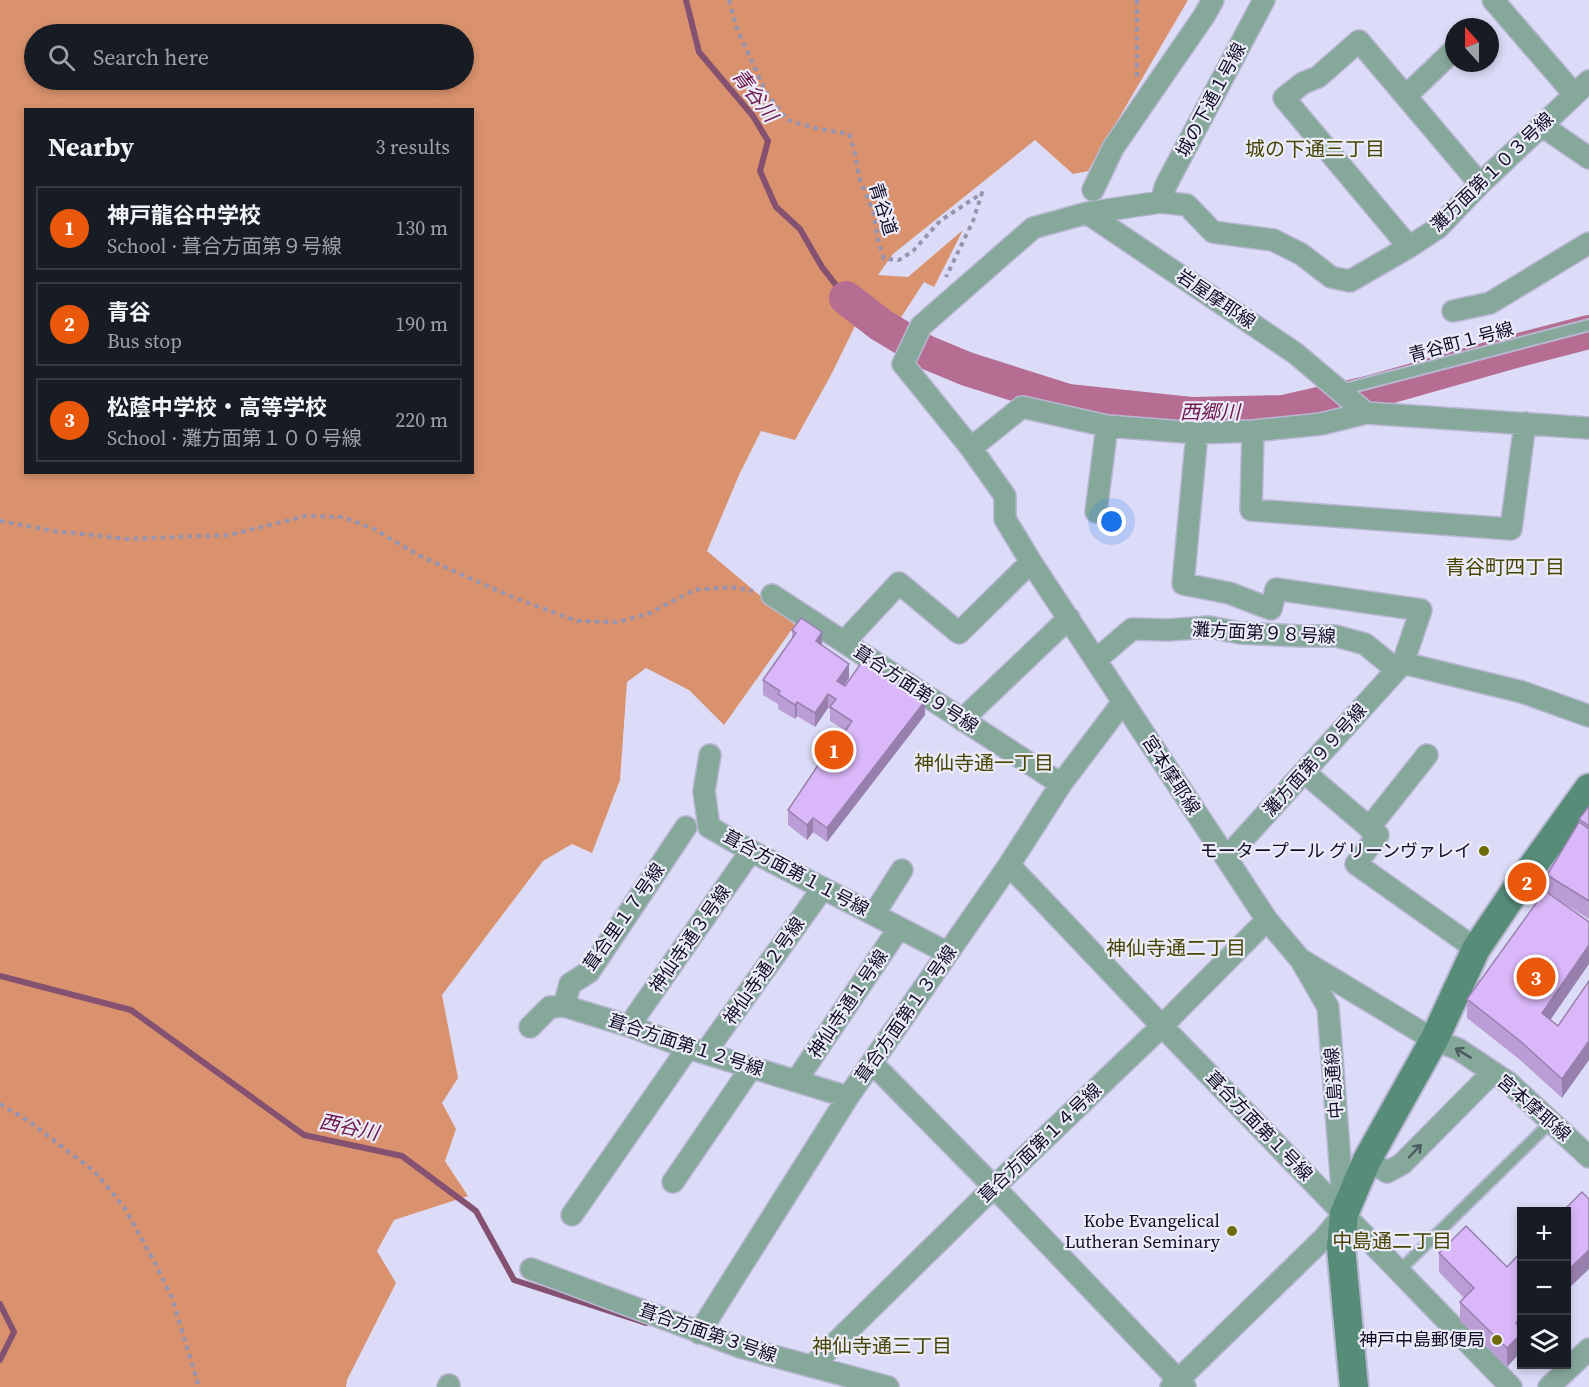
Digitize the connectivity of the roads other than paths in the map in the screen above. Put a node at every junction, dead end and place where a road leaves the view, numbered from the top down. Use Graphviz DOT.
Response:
graph roads {
  1 [pos="1213,0"];
  2 [pos="1264,0"];
  3 [pos="1493,0"];
  4 [pos="1445,59"];
  5 [pos="1582,88"];
  6 [pos="1406,96"];
  7 [pos="1541,125"];
  8 [pos="1589,158"];
  9 [pos="1480,184"];
  10 [pos="1093,190"];
  11 [pos="1161,202"];
  12 [pos="1087,213"];
  13 [pos="1589,243"];
  14 [pos="1409,247"];
  15 [pos="1453,311"];
  16 [pos="1589,325"];
  17 [pos="906,355"];
  18 [pos="1341,390"];
  19 [pos="1364,411"];
  20 [pos="1525,423"];
  21 [pos="1107,426"];
  22 [pos="1589,428"];
  23 [pos="1253,431"];
  24 [pos="1197,433"];
  25 [pos="970,448"];
  26 [pos="1096,512"];
  27 [pos="1031,562"];
  28 [pos="772,594"];
  29 [pos="1069,618"];
  30 [pos="844,642"];
  31 [pos="1096,660"];
  32 [pos="1400,666"];
  33 [pos="1123,702"];
  34 [pos="1589,716"];
  35 [pos="962,720"];
  36 [pos="710,755"];
  37 [pos="1427,755"];
  38 [pos="1304,772"];
  39 [pos="1061,784"];
  40 [pos="1589,788"];
  41 [pos="686,827"];
  42 [pos="1369,828"];
  43 [pos="751,851"];
  44 [pos="1226,858"];
  45 [pos="1009,865"];
  46 [pos="902,870"];
  47 [pos="823,888"];
  48 [pos="874,914"];
  49 [pos="1267,920"];
  50 [pos="899,928"];
  51 [pos="1476,949"];
  52 [pos="948,953"];
  53 [pos="1300,959"];
  54 [pos="564,1006"];
  55 [pos="629,1026"];
  56 [pos="1162,1026"];
  57 [pos="530,1028"];
  58 [pos="1434,1040"];
  59 [pos="696,1051"];
  60 [pos="872,1063"];
  61 [pos="751,1068"];
  62 [pos="1493,1072"];
  63 [pos="796,1081"];
  64 [pos="848,1097"];
  65 [pos="1551,1122"];
  66 [pos="1589,1157"];
  67 [pos="1367,1160"];
  68 [pos="673,1182"];
  69 [pos="994,1186"];
  70 [pos="1344,1214"];
  71 [pos="572,1215"];
  72 [pos="531,1269"];
  73 [pos="1399,1271"];
  74 [pos="699,1333"];
  75 [pos="1589,1349"];
  76 [pos="812,1366"];
  77 [pos="1178,1385"];
  78 [pos="888,1387"];
  79 [pos="1354,1387"];
  80 [pos="1511,1387"];
  81 [pos="1549,1387"];
  1 -- 10 [label="street"];
  2 -- 11 [label="street, 城の下通１号線"];
  3 -- 5 [label="street"];
  4 -- 6 [label="street"];
  5 -- 7 [label="street, 灘方面第１０３号線"];
  6 -- 9 [label="street"];
  6 -- 14 [label="street"];
  7 -- 8 [label="street"];
  7 -- 9 [label="street, 灘方面第１０３号線"];
  9 -- 14 [label="street, 灘方面第１０３号線"];
  11 -- 12 [label="street, 灘方面第１０３号線"];
  11 -- 14 [label="street, 灘方面第１０３号線"];
  12 -- 17 [label="street, 灘方面第１０３号線"];
  12 -- 18 [label="street, 岩屋摩耶線"];
  13 -- 15 [label="street"];
  16 -- 18 [label="lane, 青谷町１号線"];
  17 -- 25 [label="street, 宮本摩耶線"];
  18 -- 19 [label="street, 岩屋摩耶線"];
  19 -- 20 [label="street"];
  19 -- 23 [label="street"];
  20 -- 22 [label="street"];
  20 -- 23 [label="street"];
  21 -- 24 [label="street"];
  21 -- 25 [label="street"];
  21 -- 26 [label="street"];
  23 -- 24 [label="street"];
  24 -- 32 [label="street"];
  25 -- 27 [label="street, 宮本摩耶線"];
  27 -- 29 [label="street, 宮本摩耶線"];
  27 -- 30 [label="street"];
  28 -- 30 [label="street, 葺合方面第９号線"];
  29 -- 31 [label="street, 宮本摩耶線"];
  29 -- 35 [label="street"];
  30 -- 35 [label="street, 葺合方面第９号線"];
  31 -- 32 [label="street, 灘方面第９８号線"];
  31 -- 33 [label="street, 宮本摩耶線"];
  32 -- 34 [label="street, 灘方面第９８号線"];
  32 -- 38 [label="street, 灘方面第９９号線"];
  33 -- 39 [label="street, 葺合方面第１３号線"];
  33 -- 44 [label="street, 宮本摩耶線"];
  35 -- 39 [label="street, 葺合方面第９号線"];
  36 -- 43 [label="street, 葺合方面第１１号線"];
  37 -- 42 [label="street"];
  38 -- 42 [label="street"];
  38 -- 44 [label="street, 灘方面第９９号線"];
  39 -- 45 [label="street, 葺合方面第１３号線"];
  40 -- 51 [label="street"];
  41 -- 54 [label="street, 葺合里１７号線"];
  42 -- 51 [label="street"];
  43 -- 47 [label="street, 葺合方面第１１号線"];
  43 -- 55 [label="street, 神仙寺通３号線"];
  44 -- 49 [label="street, 宮本摩耶線"];
  45 -- 52 [label="street, 葺合方面第１３号線"];
  45 -- 56 [label="street, 葺合方面第１号線"];
  46 -- 48 [label="street"];
  47 -- 48 [label="street, 葺合方面第１１号線"];
  47 -- 59 [label="street, 神仙寺通２号線"];
  48 -- 50 [label="street, 葺合方面第１１号線"];
  49 -- 53 [label="street, 宮本摩耶線"];
  49 -- 56 [label="street, 葺合方面第１４号線"];
  50 -- 52 [label="street, 葺合方面第１１号線"];
  50 -- 63 [label="street, 神仙寺通１号線"];
  51 -- 58 [label="street"];
  52 -- 60 [label="street, 葺合方面第１３号線"];
  53 -- 58 [label="street, 宮本摩耶線"];
  53 -- 70 [label="street, 中島通線"];
  54 -- 55 [label="street, 葺合方面第１２号線"];
  54 -- 57 [label="street"];
  55 -- 59 [label="street, 葺合方面第１２号線"];
  56 -- 69 [label="street, 葺合方面第１４号線"];
  56 -- 70 [label="street, 葺合方面第１号線"];
  62 -- 58 [label="street, 宮本摩耶線, one-way"];
  58 -- 67 [label="street"];
  59 -- 61 [label="street, 葺合方面第１２号線"];
  59 -- 71 [label="street, 神仙寺通２号線"];
  60 -- 64 [label="street, 葺合方面第１３号線"];
  60 -- 69 [label="street"];
  61 -- 63 [label="street, 葺合方面第１２号線"];
  61 -- 68 [label="street"];
  62 -- 65 [label="street, 宮本摩耶線"];
  67 -- 62 [label="street, one-way"];
  63 -- 64 [label="street, 葺合方面第１２号線"];
  64 -- 74 [label="street, 葺合方面第１３号線"];
  65 -- 66 [label="street, 宮本摩耶線"];
  65 -- 73 [label="lane"];
  67 -- 70 [label="street"];
  69 -- 76 [label="street, 葺合方面第１４号線"];
  69 -- 77 [label="street"];
  70 -- 73 [label="street, 葺合方面第１号線"];
  70 -- 77 [label="street"];
  70 -- 79 [label="street"];
  72 -- 74 [label="street, 葺合方面第３号線"];
  73 -- 80 [label="street, 葺合方面第１号線"];
  74 -- 76 [label="street, 葺合方面第３号線"];
  75 -- 81 [label="street"];
  76 -- 78 [label="street, 葺合方面第３号線"];
}
